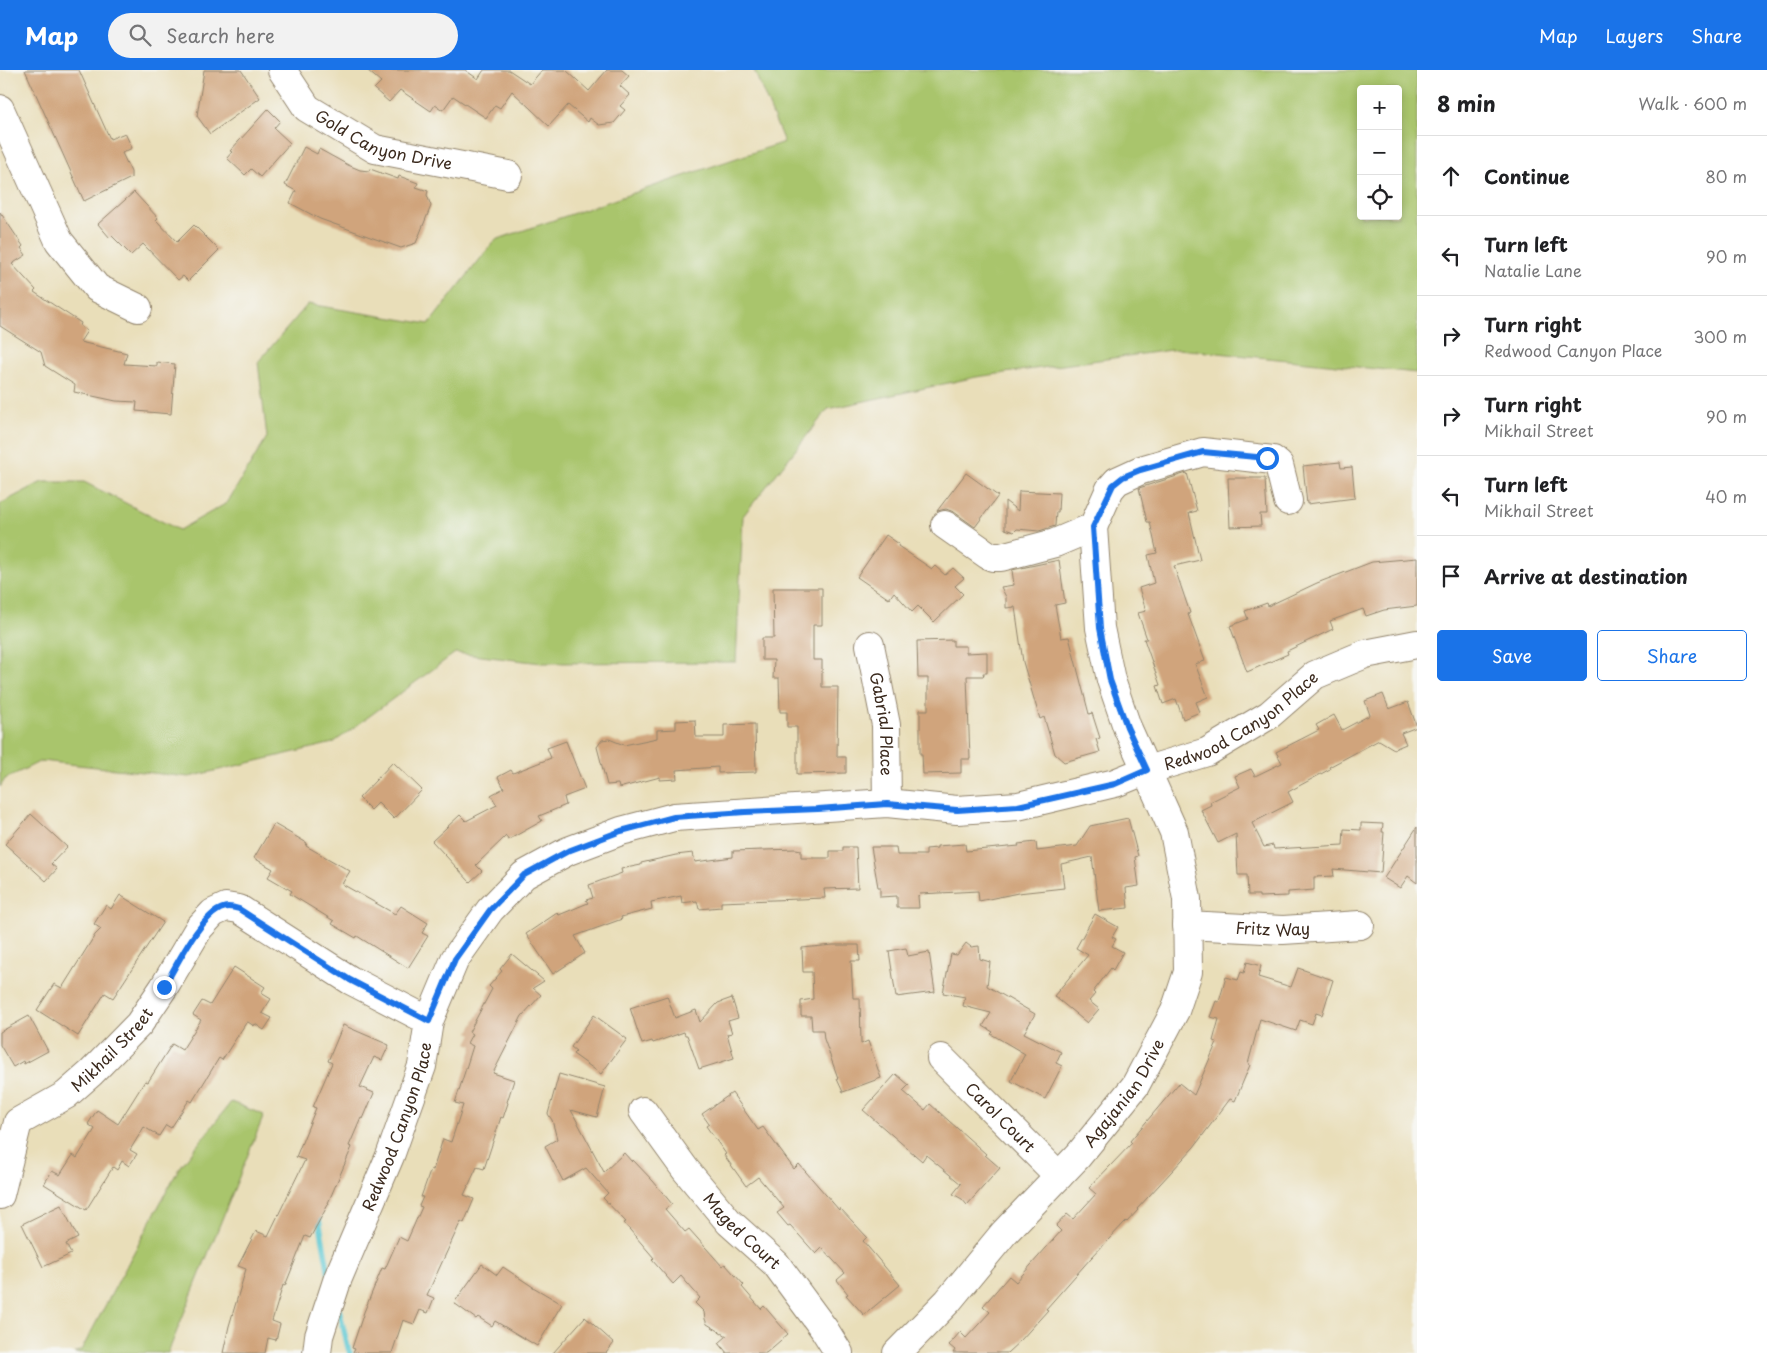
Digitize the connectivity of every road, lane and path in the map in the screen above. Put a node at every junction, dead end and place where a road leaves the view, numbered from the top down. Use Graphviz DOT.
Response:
graph roads {
  1 [pos="282,70"];
  2 [pos="0,109"];
  3 [pos="508,176"];
  4 [pos="138,308"];
  5 [pos="1288,501"];
  6 [pos="945,525"];
  7 [pos="1093,527"];
  8 [pos="1417,644"];
  9 [pos="870,645"];
  10 [pos="1147,770"];
  11 [pos="887,804"];
  12 [pos="1187,925"];
  13 [pos="1360,925"];
  14 [pos="429,1021"];
  15 [pos="941,1058"];
  16 [pos="643,1111"];
  17 [pos="1058,1176"];
  18 [pos="0,1195"];
  19 [pos="317,1353"];
  20 [pos="839,1353"];
  21 [pos="897,1353"];
  1 -- 3 [label="street, Gold Canyon Drive"];
  2 -- 4 [label="street"];
  5 -- 7 [label="street"];
  6 -- 7 [label="street"];
  7 -- 10 [label="street, Agajanian Drive"];
  8 -- 10 [label="street, Redwood Canyon Place"];
  9 -- 11 [label="street, Gabrial Place"];
  10 -- 11 [label="street, Redwood Canyon Place"];
  10 -- 12 [label="street, Agajanian Drive"];
  11 -- 14 [label="street, Redwood Canyon Place"];
  12 -- 13 [label="street, Fritz Way"];
  12 -- 17 [label="street, Agajanian Drive"];
  14 -- 18 [label="street, Mikhail Street"];
  14 -- 19 [label="street, Redwood Canyon Place"];
  15 -- 17 [label="street, Carol Court"];
  16 -- 20 [label="street, Maged Court"];
  17 -- 21 [label="street, Agajanian Drive"];
}
